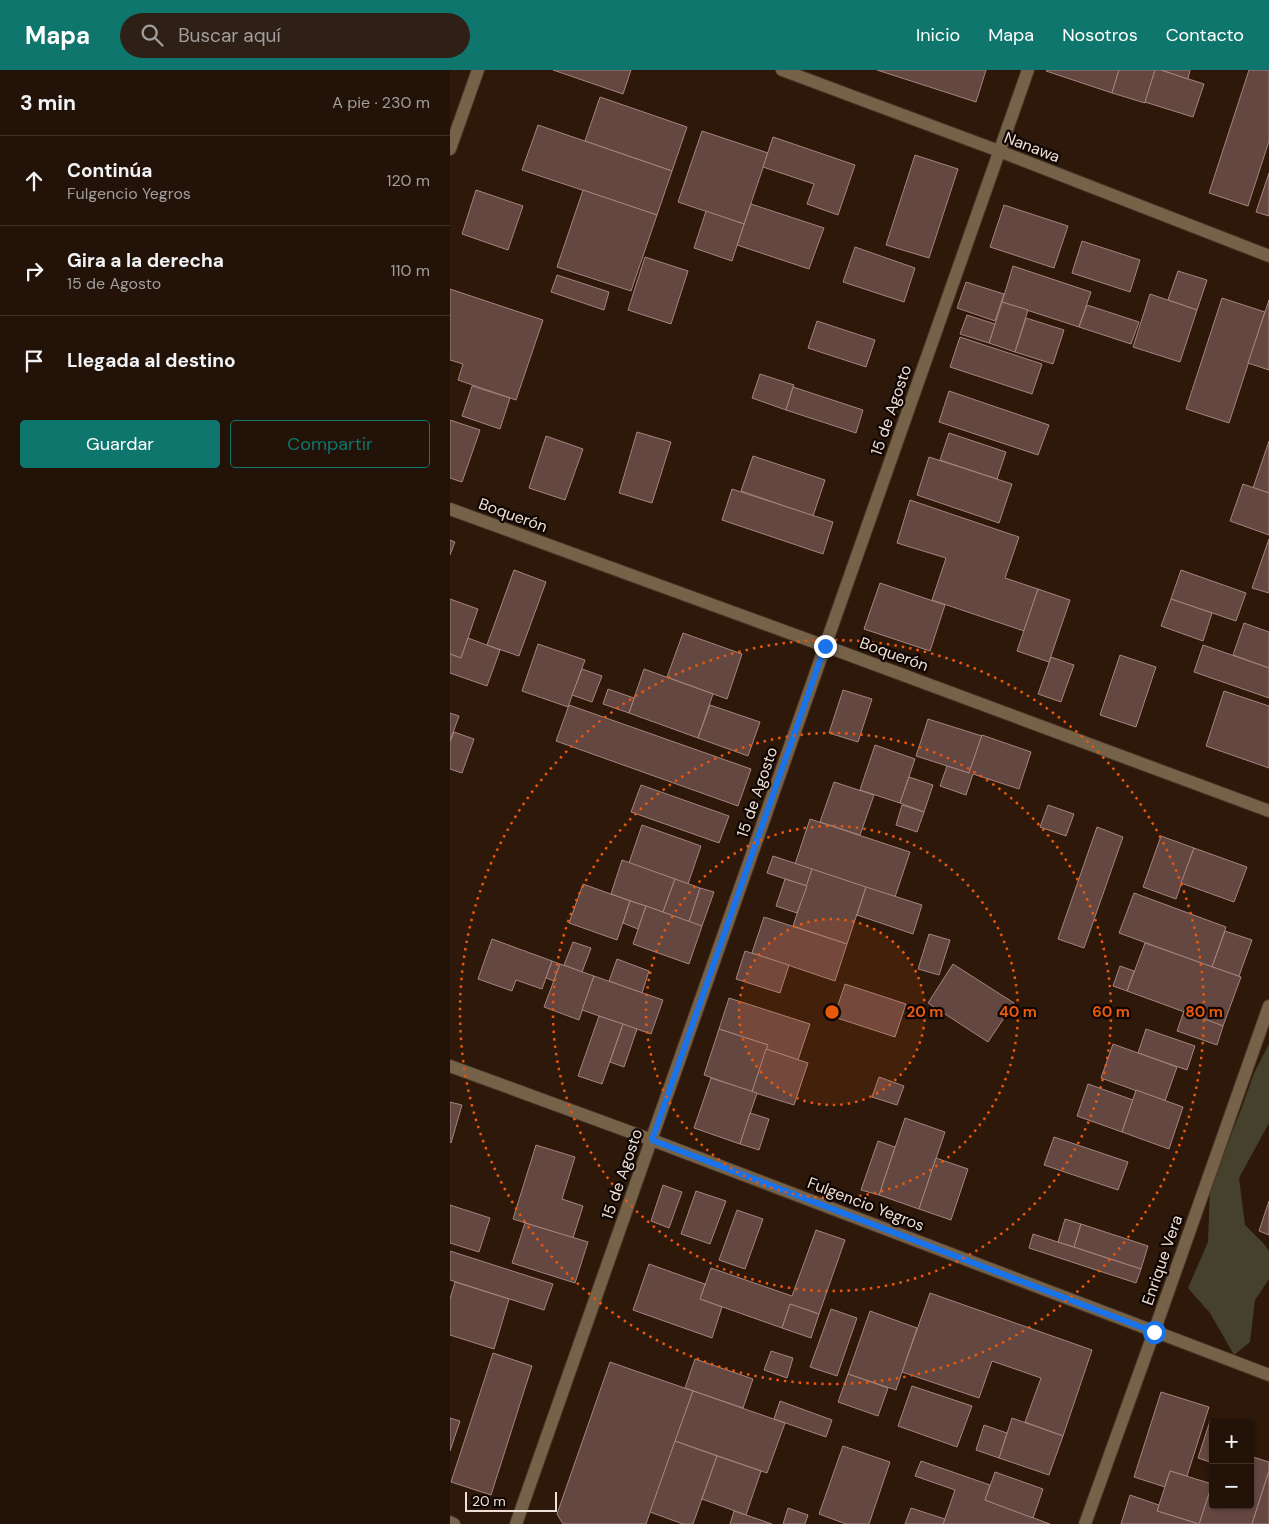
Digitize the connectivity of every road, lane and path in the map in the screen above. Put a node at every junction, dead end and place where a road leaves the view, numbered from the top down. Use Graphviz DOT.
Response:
graph roads {
  1 [pos="478,70"];
  2 [pos="782,70"];
  3 [pos="1028,70"];
  4 [pos="450,149"];
  5 [pos="999,151"];
  6 [pos="1269,256"];
  7 [pos="450,509"];
  8 [pos="825,646"];
  9 [pos="1269,811"];
  10 [pos="1269,1006"];
  11 [pos="450,1066"];
  12 [pos="652,1140"];
  13 [pos="1154,1332"];
  14 [pos="1269,1375"];
  15 [pos="450,1522"];
  16 [pos="454,1524"];
  17 [pos="516,1524"];
  18 [pos="1085,1524"];
  1 -- 4 [label="street"];
  2 -- 5 [label="street, Nanawa"];
  3 -- 5 [label="street, 15 de Agosto"];
  5 -- 6 [label="street, Nanawa"];
  5 -- 8 [label="street, 15 de Agosto"];
  7 -- 8 [label="street, Boquerón"];
  8 -- 9 [label="street, Boquerón"];
  8 -- 12 [label="street, 15 de Agosto"];
  10 -- 13 [label="street, Enrique Vera"];
  11 -- 12 [label="street, Fulgencio Yegros"];
  12 -- 13 [label="street, Fulgencio Yegros"];
  12 -- 17 [label="street, 15 de Agosto"];
  13 -- 14 [label="street, Fulgencio Yegros"];
  13 -- 18 [label="street, Enrique Vera"];
  15 -- 16 [label="street"];
}
